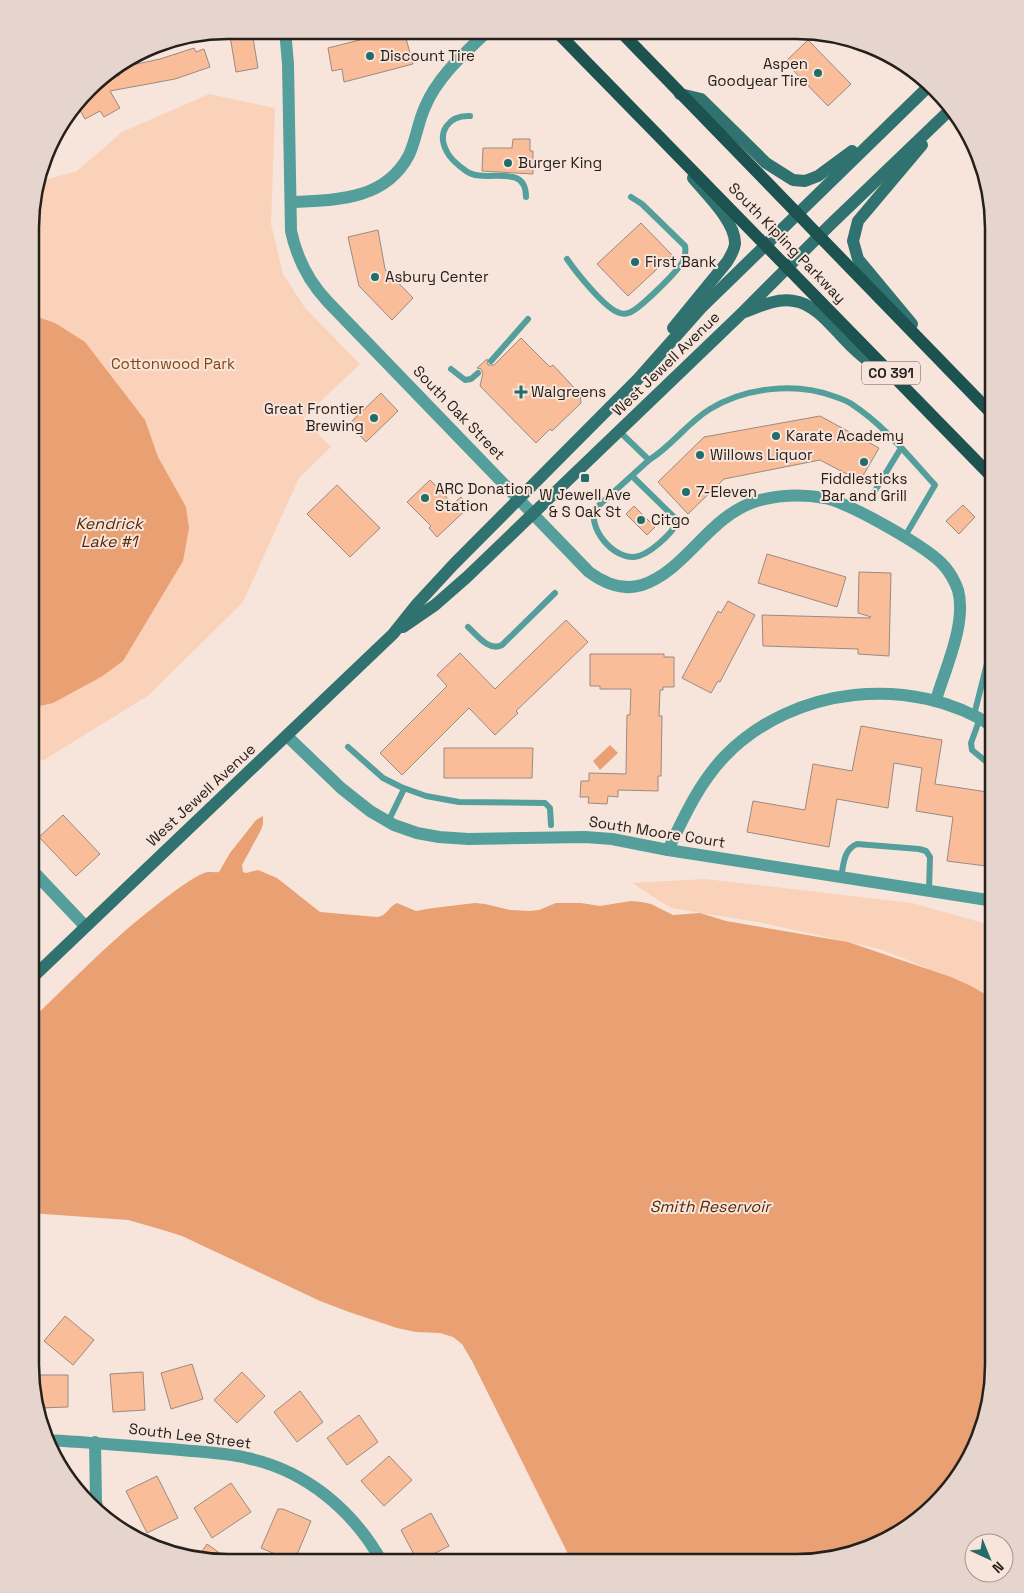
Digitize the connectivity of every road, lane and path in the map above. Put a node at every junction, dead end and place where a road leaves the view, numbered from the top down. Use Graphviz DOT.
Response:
graph roads {
  1 [pos="286,39"];
  2 [pos="480,39"];
  3 [pos="564,39"];
  4 [pos="628,39"];
  5 [pos="925,90"];
  6 [pos="680,94"];
  7 [pos="946,114"];
  8 [pos="470,116"];
  9 [pos="943,117"];
  10 [pos="649,126"];
  11 [pos="887,126"];
  12 [pos="526,196"];
  13 [pos="631,197"];
  14 [pos="291,202"];
  15 [pos="797,214"];
  16 [pos="819,236"];
  17 [pos="766,245"];
  18 [pos="567,259"];
  19 [pos="788,267"];
  20 [pos="741,314"];
  21 [pos="528,319"];
  22 [pos="491,361"];
  23 [pos="652,363"];
  24 [pos="943,363"];
  25 [pos="451,369"];
  26 [pos="478,373"];
  27 [pos="918,401"];
  28 [pos="985,407"];
  29 [pos="619,431"];
  30 [pos="901,448"];
  31 [pos="649,460"];
  32 [pos="985,470"];
  33 [pos="632,476"];
  34 [pos="873,494"];
  35 [pos="518,498"];
  36 [pos="533,513"];
  37 [pos="904,538"];
  38 [pos="555,593"];
  39 [pos="468,627"];
  40 [pos="393,634"];
  41 [pos="985,679"];
  42 [pos="936,700"];
  43 [pos="977,717"];
  44 [pos="985,722"];
  45 [pos="287,736"];
  46 [pos="348,747"];
  47 [pos="985,761"];
  48 [pos="404,789"];
  49 [pos="388,822"];
  50 [pos="552,825"];
  51 [pos="668,850"];
  52 [pos="39,877"];
  53 [pos="841,877"];
  54 [pos="929,890"];
  55 [pos="985,899"];
  56 [pos="85,926"];
  57 [pos="39,971"];
  58 [pos="54,1440"];
  59 [pos="95,1442"];
  60 [pos="96,1501"];
  61 [pos="377,1554"];
  1 -- 14 [label="street, South Oak Street"];
  2 -- 14 [label="street"];
  3 -- 10 [label="main road, South Kipling Parkway / CO 391"];
  4 -- 6 [label="main road, South Kipling Parkway / CO 391"];
  5 -- 11 [label="main road, West Jewell Avenue"];
  6 -- 11 [label="main road"];
  6 -- 15 [label="main road, South Kipling Parkway / CO 391"];
  7 -- 9 [label="main road, West Jewell Avenue"];
  8 -- 12 [label="lane"];
  9 -- 16 [label="main road, West Jewell Avenue"];
  9 -- 24 [label="main road"];
  10 -- 17 [label="main road, South Kipling Parkway / CO 391"];
  10 -- 23 [label="main road"];
  11 -- 15 [label="main road, West Jewell Avenue"];
  13 -- 18 [label="lane"];
  14 -- 35 [label="street, South Oak Street"];
  15 -- 16 [label="main road, South Kipling Parkway / CO 391"];
  15 -- 17 [label="main road, West Jewell Avenue"];
  16 -- 19 [label="main road, West Jewell Avenue"];
  16 -- 24 [label="main road, South Kipling Parkway / CO 391"];
  17 -- 19 [label="main road, South Kipling Parkway / CO 391"];
  17 -- 23 [label="main road, West Jewell Avenue"];
  19 -- 20 [label="main road, West Jewell Avenue"];
  19 -- 27 [label="main road, South Kipling Parkway / CO 391"];
  20 -- 27 [label="main road"];
  20 -- 29 [label="main road, West Jewell Avenue"];
  21 -- 22 [label="lane"];
  23 -- 35 [label="main road, West Jewell Avenue"];
  24 -- 28 [label="main road, South Kipling Parkway / CO 391"];
  25 -- 26 [label="lane"];
  27 -- 32 [label="main road, South Kipling Parkway / CO 391"];
  29 -- 31 [label="lane"];
  29 -- 36 [label="main road, West Jewell Avenue"];
  30 -- 31 [label="lane"];
  30 -- 34 [label="lane"];
  30 -- 37 [label="lane"];
  31 -- 33 [label="lane"];
  33 -- 33 [label="lane"];
  35 -- 36 [label="street, South Oak Street"];
  35 -- 40 [label="main road, West Jewell Avenue"];
  36 -- 37 [label="street, South Oak Street"];
  36 -- 40 [label="main road, West Jewell Avenue"];
  37 -- 42 [label="street, South Oak Street"];
  38 -- 39 [label="lane"];
  40 -- 45 [label="main road, West Jewell Avenue"];
  41 -- 43 [label="lane"];
  42 -- 43 [label="street"];
  42 -- 51 [label="street"];
  43 -- 44 [label="street"];
  43 -- 47 [label="lane"];
  45 -- 49 [label="street, South Moore Court"];
  45 -- 56 [label="main road, West Jewell Avenue"];
  46 -- 48 [label="lane"];
  48 -- 49 [label="lane"];
  48 -- 50 [label="lane"];
  49 -- 51 [label="street, South Moore Court"];
  51 -- 53 [label="street, South Moore Court"];
  52 -- 56 [label="street"];
  53 -- 54 [label="street, South Moore Court"];
  53 -- 54 [label="lane"];
  54 -- 55 [label="street, South Moore Court"];
  56 -- 57 [label="main road, West Jewell Avenue"];
  58 -- 59 [label="street, South Lee Street"];
  59 -- 60 [label="street"];
  59 -- 61 [label="street, South Lee Street"];
}
